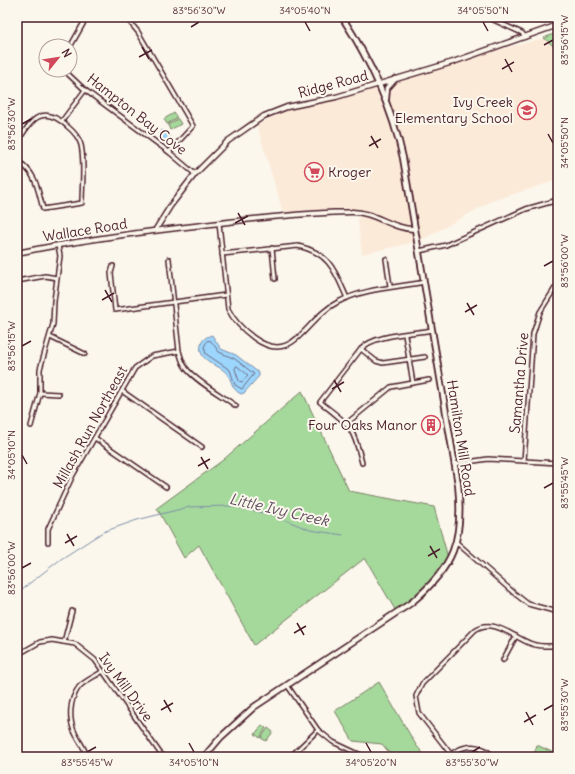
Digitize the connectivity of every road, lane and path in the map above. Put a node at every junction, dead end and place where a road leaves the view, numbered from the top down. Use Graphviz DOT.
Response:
graph roads {
  1 [pos="87,17"];
  2 [pos="122,17"];
  3 [pos="342,17"];
  4 [pos="487,17"];
  5 [pos="558,25"];
  6 [pos="526,37"];
  7 [pos="75,38"];
  8 [pos="72,78"];
  9 [pos="396,79"];
  10 [pos="378,83"];
  11 [pos="85,90"];
  12 [pos="386,101"];
  13 [pos="62,121"];
  14 [pos="17,143"];
  15 [pos="169,152"];
  16 [pos="17,161"];
  17 [pos="195,174"];
  18 [pos="558,200"];
  19 [pos="219,223"];
  20 [pos="156,229"];
  21 [pos="415,229"];
  22 [pos="58,244"];
  23 [pos="272,248"];
  24 [pos="419,251"];
  25 [pos="17,253"];
  26 [pos="222,254"];
  27 [pos="169,259"];
  28 [pos="386,259"];
  29 [pos="113,266"];
  30 [pos="57,278"];
  31 [pos="275,279"];
  32 [pos="17,281"];
  33 [pos="424,282"];
  34 [pos="390,286"];
  35 [pos="555,288"];
  36 [pos="226,296"];
  37 [pos="347,298"];
  38 [pos="174,302"];
  39 [pos="432,330"];
  40 [pos="406,335"];
  41 [pos="50,337"];
  42 [pos="361,349"];
  43 [pos="179,351"];
  44 [pos="85,354"];
  45 [pos="425,356"];
  46 [pos="409,359"];
  47 [pos="429,380"];
  48 [pos="413,383"];
  49 [pos="122,391"];
  50 [pos="40,393"];
  51 [pos="59,394"];
  52 [pos="236,406"];
  53 [pos="347,423"];
  54 [pos="32,426"];
  55 [pos="95,438"];
  56 [pos="202,447"];
  57 [pos="524,461"];
  58 [pos="362,463"];
  59 [pos="558,463"];
  60 [pos="454,464"];
  61 [pos="166,487"];
  62 [pos="48,542"];
  63 [pos="456,542"];
  64 [pos="72,611"];
  65 [pos="558,612"];
  66 [pos="516,636"];
  67 [pos="558,637"];
  68 [pos="64,642"];
  69 [pos="557,646"];
  70 [pos="17,655"];
  71 [pos="503,660"];
  72 [pos="558,668"];
  73 [pos="103,671"];
  74 [pos="287,685"];
  75 [pos="318,730"];
  76 [pos="205,755"];
  77 [pos="452,755"];
  78 [pos="87,757"];
  79 [pos="164,757"];
  80 [pos="213,757"];
  81 [pos="290,757"];
  82 [pos="365,757"];
  83 [pos="494,757"];
  1 -- 7 [label="street"];
  2 -- 15 [label="street"];
  3 -- 10 [label="main road, Hamilton Mill Road"];
  4 -- 6 [label="street"];
  5 -- 6 [label="street, Ridge Road"];
  6 -- 9 [label="street, Ridge Road"];
  8 -- 11 [label="street, Hampton Bay Cove"];
  9 -- 10 [label="street, Ridge Road"];
  9 -- 12 [label="main road"];
  10 -- 12 [label="main road, Hamilton Mill Road"];
  10 -- 17 [label="street, Ridge Road"];
  11 -- 13 [label="street"];
  11 -- 15 [label="street, Hampton Bay Cove"];
  12 -- 21 [label="main road, Hamilton Mill Road"];
  13 -- 14 [label="street"];
  13 -- 16 [label="street"];
  15 -- 17 [label="street, Hampton Bay Cove"];
  17 -- 20 [label="street, Ridge Road"];
  18 -- 24 [label="street"];
  19 -- 20 [label="street, Wallace Road"];
  19 -- 21 [label="street, Wallace Road"];
  19 -- 26 [label="street"];
  20 -- 22 [label="street, Wallace Road"];
  21 -- 24 [label="main road, Hamilton Mill Road"];
  22 -- 25 [label="street, Wallace Road"];
  22 -- 30 [label="street"];
  23 -- 26 [label="street"];
  23 -- 31 [label="street"];
  23 -- 37 [label="street"];
  24 -- 33 [label="main road, Hamilton Mill Road"];
  26 -- 36 [label="street"];
  27 -- 38 [label="street"];
  28 -- 34 [label="street"];
  29 -- 38 [label="street"];
  30 -- 32 [label="street"];
  30 -- 41 [label="street"];
  33 -- 34 [label="street"];
  33 -- 39 [label="main road, Hamilton Mill Road"];
  34 -- 37 [label="street"];
  35 -- 57 [label="street, Samantha Drive"];
  36 -- 37 [label="street"];
  36 -- 38 [label="street"];
  38 -- 43 [label="street"];
  39 -- 40 [label="street"];
  39 -- 60 [label="main road, Hamilton Mill Road"];
  40 -- 42 [label="street"];
  40 -- 46 [label="street"];
  41 -- 44 [label="street"];
  41 -- 50 [label="street"];
  42 -- 46 [label="street"];
  42 -- 53 [label="street"];
  43 -- 49 [label="street, Millash Run Northeast"];
  43 -- 52 [label="street"];
  45 -- 46 [label="street"];
  46 -- 48 [label="street"];
  47 -- 48 [label="street"];
  48 -- 53 [label="street"];
  49 -- 55 [label="street, Millash Run Northeast"];
  49 -- 56 [label="street"];
  50 -- 51 [label="street"];
  50 -- 54 [label="street"];
  53 -- 58 [label="street"];
  55 -- 61 [label="street"];
  55 -- 62 [label="street, Millash Run Northeast"];
  57 -- 59 [label="street"];
  57 -- 60 [label="street"];
  60 -- 63 [label="main road, Hamilton Mill Road"];
  63 -- 65 [label="street"];
  63 -- 74 [label="main road, Hamilton Mill Road"];
  64 -- 68 [label="street"];
  66 -- 69 [label="street"];
  66 -- 71 [label="street"];
  66 -- 77 [label="street"];
  67 -- 69 [label="street"];
  68 -- 70 [label="street, Ivy Mill Drive"];
  68 -- 73 [label="street, Ivy Mill Drive"];
  69 -- 72 [label="street"];
  73 -- 78 [label="street"];
  73 -- 79 [label="street, Ivy Mill Drive"];
  74 -- 75 [label="street"];
  74 -- 76 [label="main road, Hamilton Mill Road"];
  75 -- 81 [label="street"];
  75 -- 82 [label="street"];
  76 -- 80 [label="street"];
  77 -- 83 [label="street"];
}
